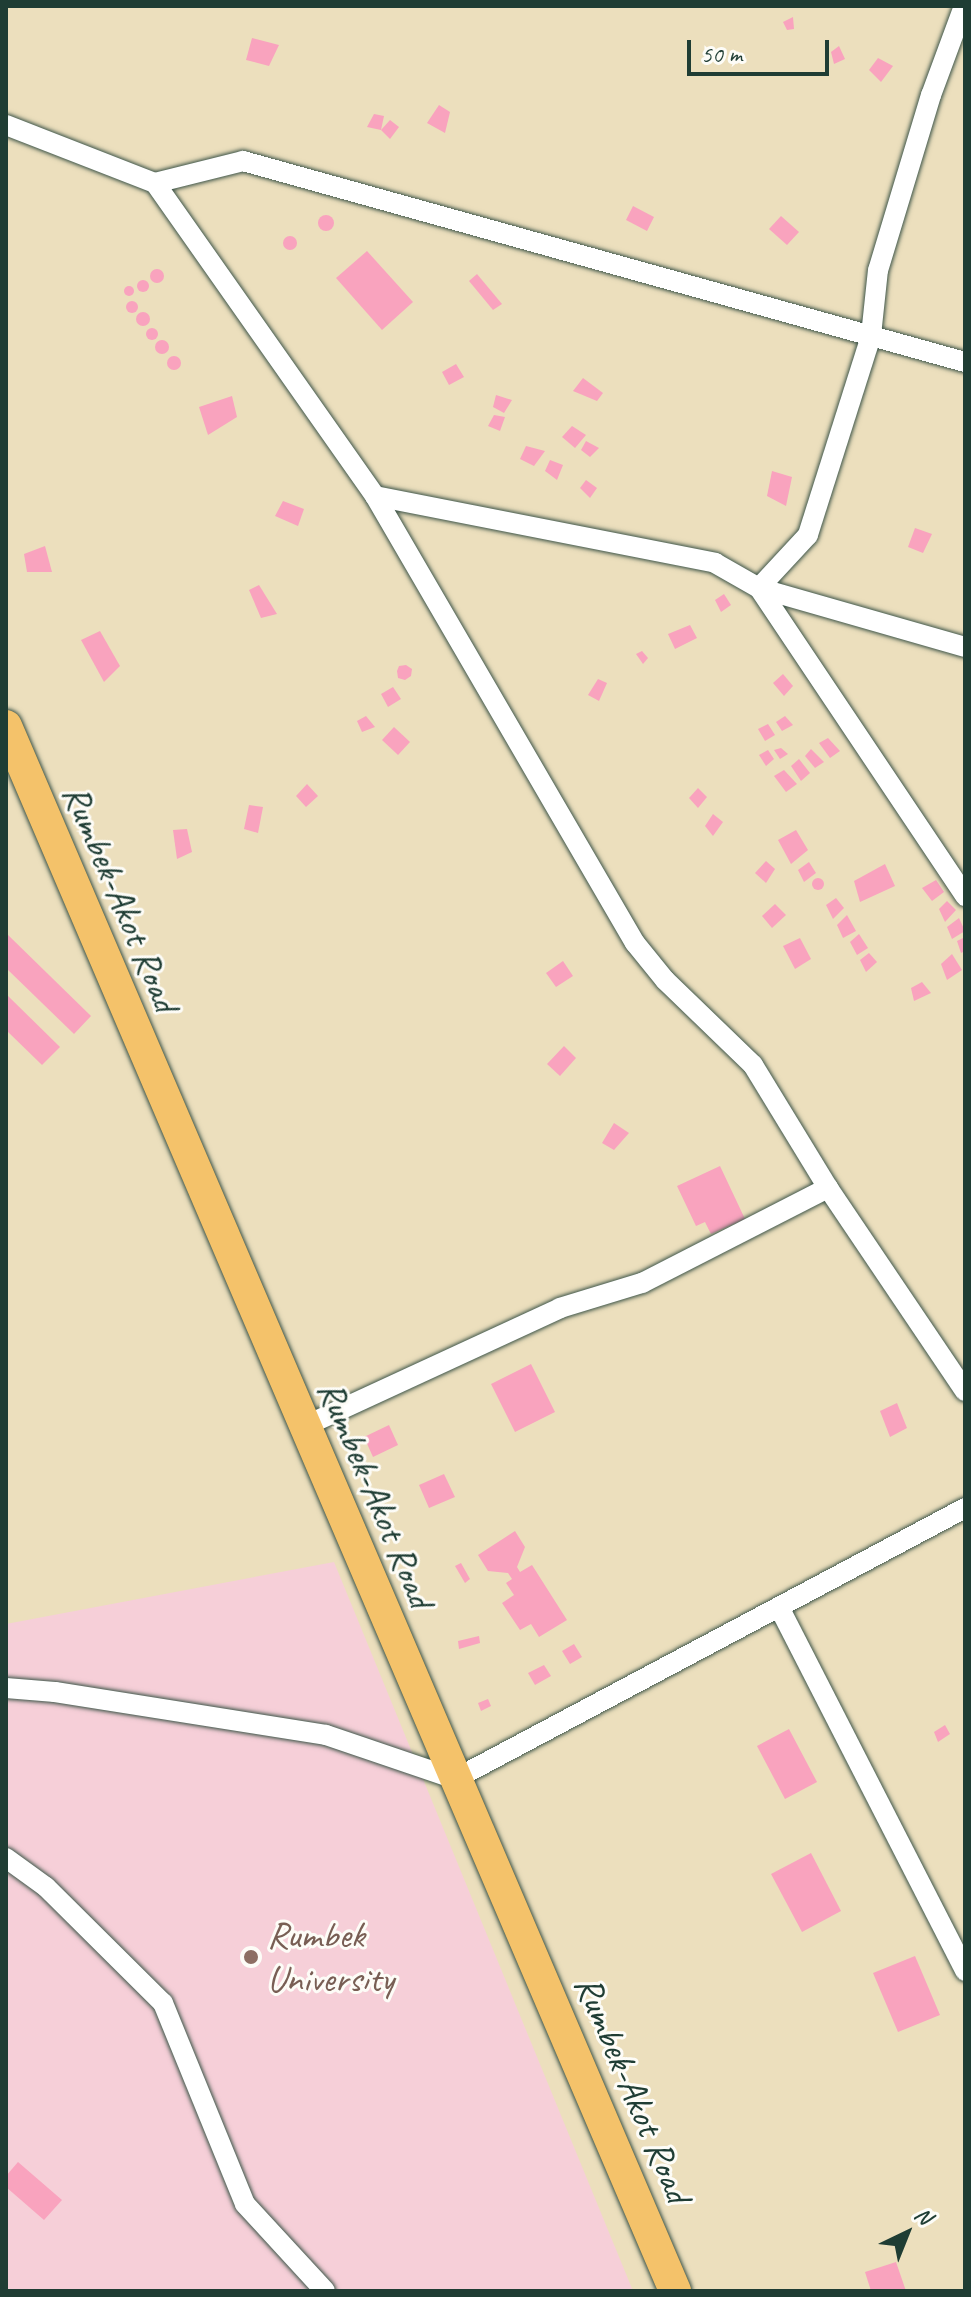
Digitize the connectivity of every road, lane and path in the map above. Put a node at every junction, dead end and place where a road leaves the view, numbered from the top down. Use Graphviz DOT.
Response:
graph roads {
  1 [pos="964,6"];
  2 [pos="6,125"];
  3 [pos="155,183"];
  4 [pos="871,336"];
  5 [pos="965,362"];
  6 [pos="375,496"];
  7 [pos="759,588"];
  8 [pos="965,647"];
  9 [pos="6,726"];
  10 [pos="965,896"];
  11 [pos="828,1188"];
  12 [pos="965,1391"];
  13 [pos="303,1427"];
  14 [pos="965,1508"];
  15 [pos="779,1607"];
  16 [pos="6,1688"];
  17 [pos="455,1779"];
  18 [pos="6,1858"];
  19 [pos="965,1971"];
  20 [pos="325,2291"];
  21 [pos="675,2291"];
  1 -- 4 [label="street"];
  2 -- 3 [label="street"];
  3 -- 4 [label="street"];
  3 -- 6 [label="street"];
  4 -- 5 [label="street"];
  4 -- 7 [label="street"];
  6 -- 7 [label="street"];
  6 -- 11 [label="street"];
  7 -- 8 [label="street"];
  7 -- 10 [label="street"];
  9 -- 13 [label="main road, Rumbek-Akot Road"];
  11 -- 12 [label="street"];
  11 -- 13 [label="street"];
  13 -- 17 [label="main road, Rumbek-Akot Road"];
  14 -- 15 [label="street"];
  15 -- 17 [label="street"];
  15 -- 19 [label="street"];
  16 -- 17 [label="street"];
  17 -- 21 [label="main road, Rumbek-Akot Road"];
  18 -- 20 [label="street"];
}
